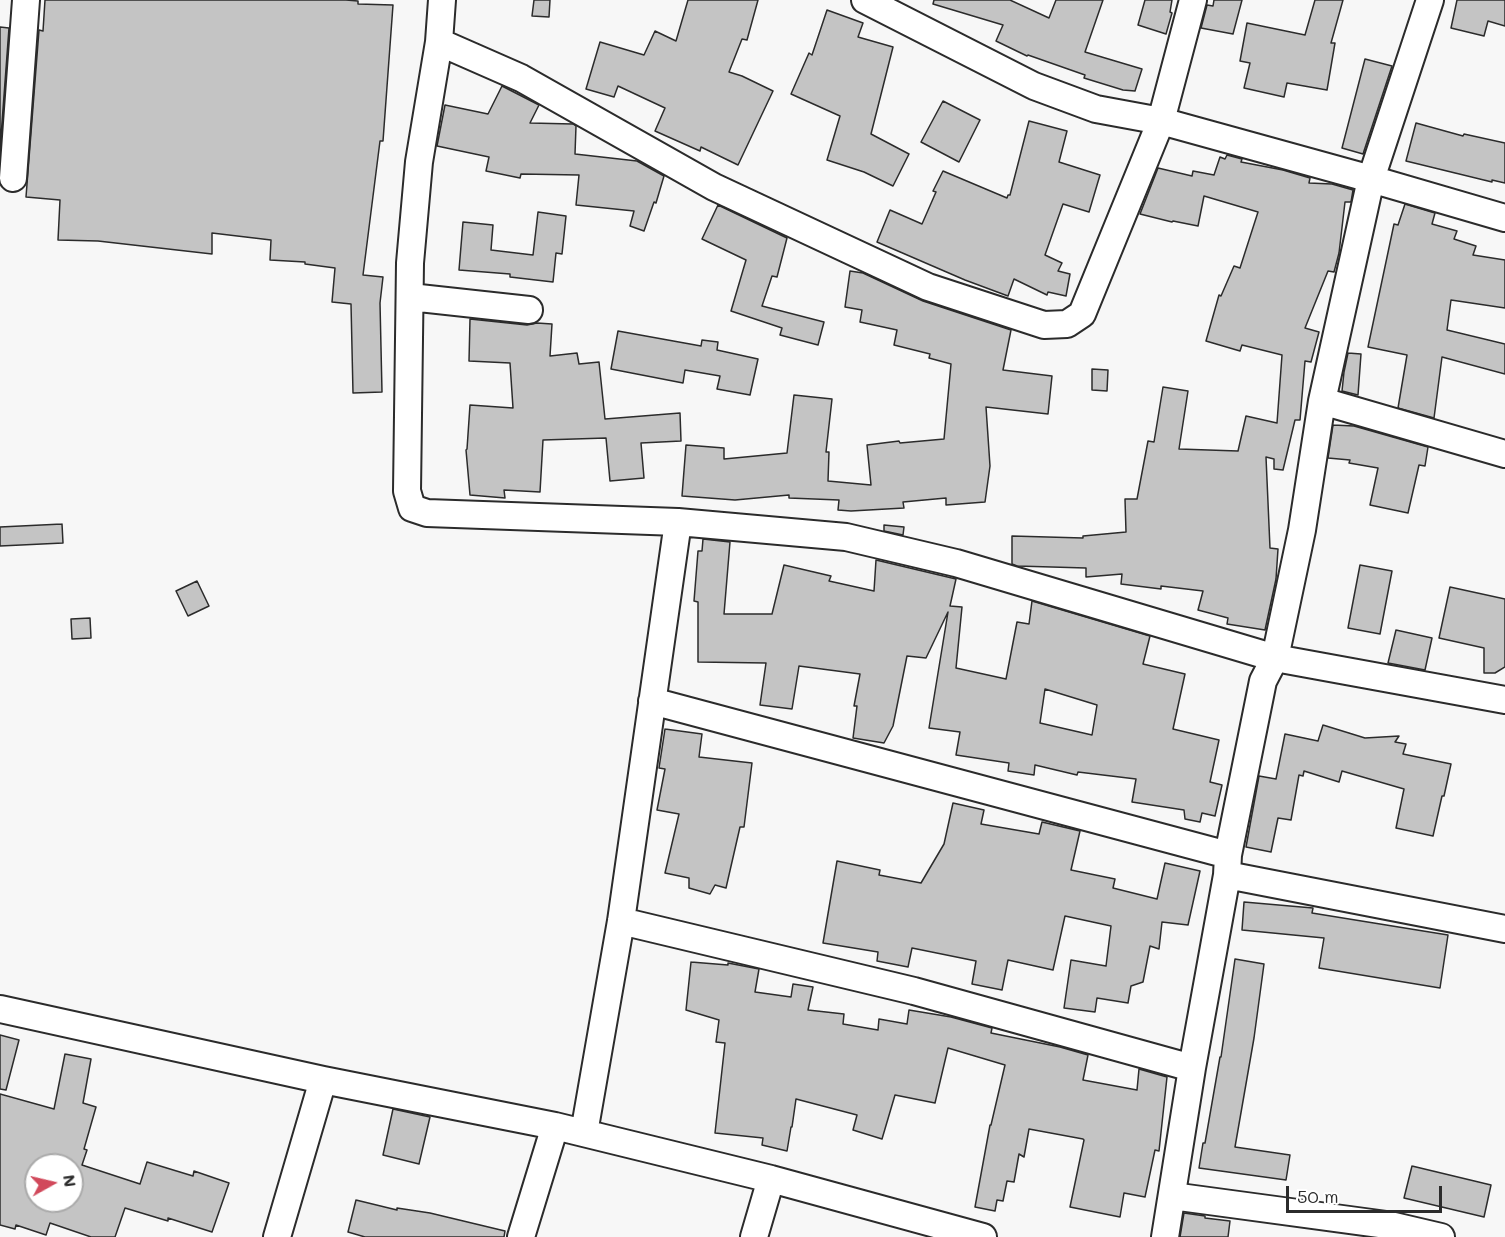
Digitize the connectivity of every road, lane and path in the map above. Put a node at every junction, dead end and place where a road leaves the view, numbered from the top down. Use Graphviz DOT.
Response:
graph roads {
  1 [pos="26,0"];
  2 [pos="442,0"];
  3 [pos="865,0"];
  4 [pos="1193,0"];
  5 [pos="1430,0"];
  6 [pos="439,42"];
  7 [pos="1161,121"];
  8 [pos="13,178"];
  9 [pos="1371,179"];
  10 [pos="1505,218"];
  11 [pos="410,297"];
  12 [pos="529,310"];
  13 [pos="1322,401"];
  14 [pos="1505,454"];
  15 [pos="678,522"];
  16 [pos="1275,658"];
  17 [pos="1505,700"];
  18 [pos="652,701"];
  19 [pos="1227,865"];
  20 [pos="621,921"];
  21 [pos="1505,929"];
  22 [pos="0,1009"];
  23 [pos="1192,1068"];
  24 [pos="323,1080"];
  25 [pos="555,1126"];
  26 [pos="584,1133"];
  27 [pos="771,1179"];
  28 [pos="1172,1196"];
  29 [pos="276,1237"];
  30 [pos="521,1237"];
  31 [pos="754,1237"];
  32 [pos="983,1237"];
  33 [pos="1165,1237"];
  34 [pos="1441,1237"];
  1 -- 8 [label="street"];
  2 -- 6 [label="street"];
  3 -- 7 [label="street"];
  4 -- 7 [label="street"];
  5 -- 9 [label="street"];
  6 -- 7 [label="street"];
  6 -- 11 [label="street"];
  7 -- 9 [label="street"];
  9 -- 10 [label="street"];
  9 -- 13 [label="street"];
  11 -- 12 [label="street"];
  11 -- 15 [label="street"];
  13 -- 14 [label="street"];
  13 -- 16 [label="street"];
  15 -- 16 [label="street"];
  15 -- 18 [label="street"];
  16 -- 17 [label="street"];
  16 -- 19 [label="street"];
  18 -- 19 [label="street"];
  18 -- 20 [label="street"];
  19 -- 21 [label="street"];
  19 -- 23 [label="street"];
  20 -- 23 [label="street"];
  20 -- 26 [label="street"];
  22 -- 24 [label="street"];
  23 -- 28 [label="street"];
  24 -- 25 [label="street"];
  24 -- 29 [label="street"];
  25 -- 26 [label="street"];
  25 -- 30 [label="street"];
  26 -- 27 [label="street"];
  27 -- 31 [label="street"];
  27 -- 32 [label="street"];
  28 -- 33 [label="street"];
  28 -- 34 [label="street"];
}
